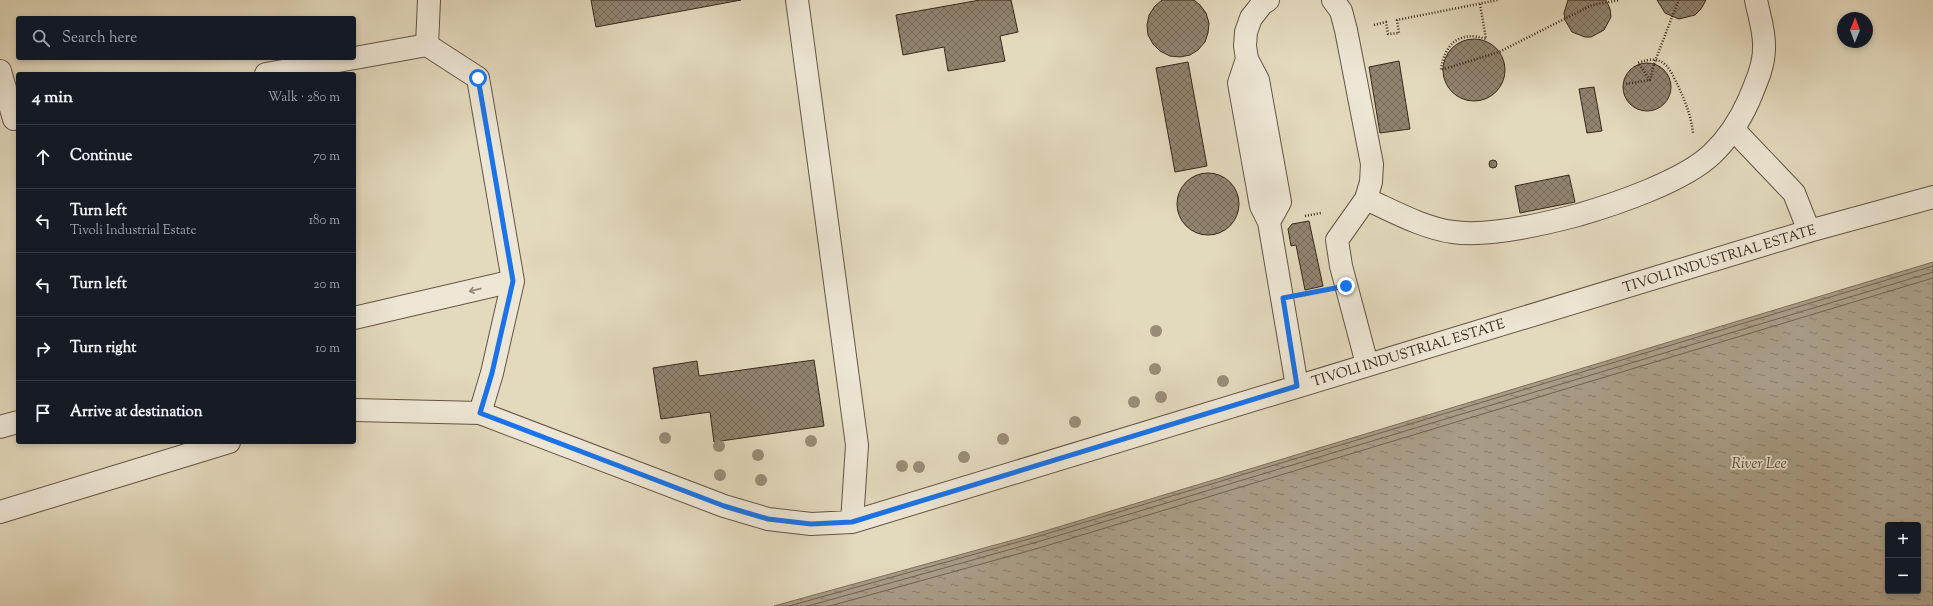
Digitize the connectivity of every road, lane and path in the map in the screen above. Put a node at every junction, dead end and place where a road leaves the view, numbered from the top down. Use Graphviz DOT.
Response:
graph roads {
  1 [pos="429,0"];
  2 [pos="797,0"];
  3 [pos="1268,0"];
  4 [pos="1333,0"];
  5 [pos="1498,0"];
  6 [pos="1620,0"];
  7 [pos="1678,0"];
  8 [pos="1756,0"];
  9 [pos="1480,4"];
  10 [pos="1386,22"];
  11 [pos="427,45"];
  12 [pos="356,58"];
  13 [pos="344,60"];
  14 [pos="0,71"];
  15 [pos="277,72"];
  16 [pos="1650,80"];
  17 [pos="1626,84"];
  18 [pos="11,120"];
  19 [pos="1692,125"];
  20 [pos="1734,130"];
  21 [pos="1933,197"];
  22 [pos="1366,199"];
  23 [pos="1269,222"];
  24 [pos="1809,231"];
  25 [pos="1337,240"];
  26 [pos="513,281"];
  27 [pos="1346,286"];
  28 [pos="1283,298"];
  29 [pos="356,318"];
  30 [pos="1367,364"];
  31 [pos="1297,386"];
  32 [pos="356,410"];
  33 [pos="480,413"];
  34 [pos="16,423"];
  35 [pos="0,427"];
  36 [pos="222,444"];
  37 [pos="0,512"];
  38 [pos="852,522"];
  1 -- 11 [label="lane"];
  2 -- 38 [label="lane"];
  3 -- 23 [label="lane"];
  4 -- 22 [label="lane"];
  5 -- 9 [label="path"];
  6 -- 9 [label="path"];
  7 -- 16 [label="path, bridge"];
  8 -- 20 [label="lane"];
  9 -- 10 [label="path"];
  11 -- 12 [label="lane"];
  11 -- 26 [label="lane"];
  13 -- 15 [label="lane"];
  14 -- 18 [label="lane"];
  16 -- 17 [label="path"];
  16 -- 19 [label="path"];
  20 -- 22 [label="lane"];
  20 -- 24 [label="lane"];
  21 -- 24 [label="lane, TIVOLI INDUSTRIAL ESTATE"];
  22 -- 25 [label="lane"];
  23 -- 25 [label="path"];
  23 -- 28 [label="lane"];
  24 -- 30 [label="lane, TIVOLI INDUSTRIAL ESTATE"];
  25 -- 27 [label="lane"];
  26 -- 29 [label="lane, one-way"];
  26 -- 33 [label="lane"];
  27 -- 28 [label="path"];
  27 -- 30 [label="lane"];
  28 -- 31 [label="lane"];
  30 -- 31 [label="lane, TIVOLI INDUSTRIAL ESTATE"];
  31 -- 38 [label="lane, TIVOLI INDUSTRIAL ESTATE"];
  32 -- 33 [label="lane, TIVOLI INDUSTRIAL ESTATE"];
  33 -- 38 [label="lane, TIVOLI INDUSTRIAL ESTATE"];
  34 -- 35 [label="lane"];
  36 -- 37 [label="lane"];
}
